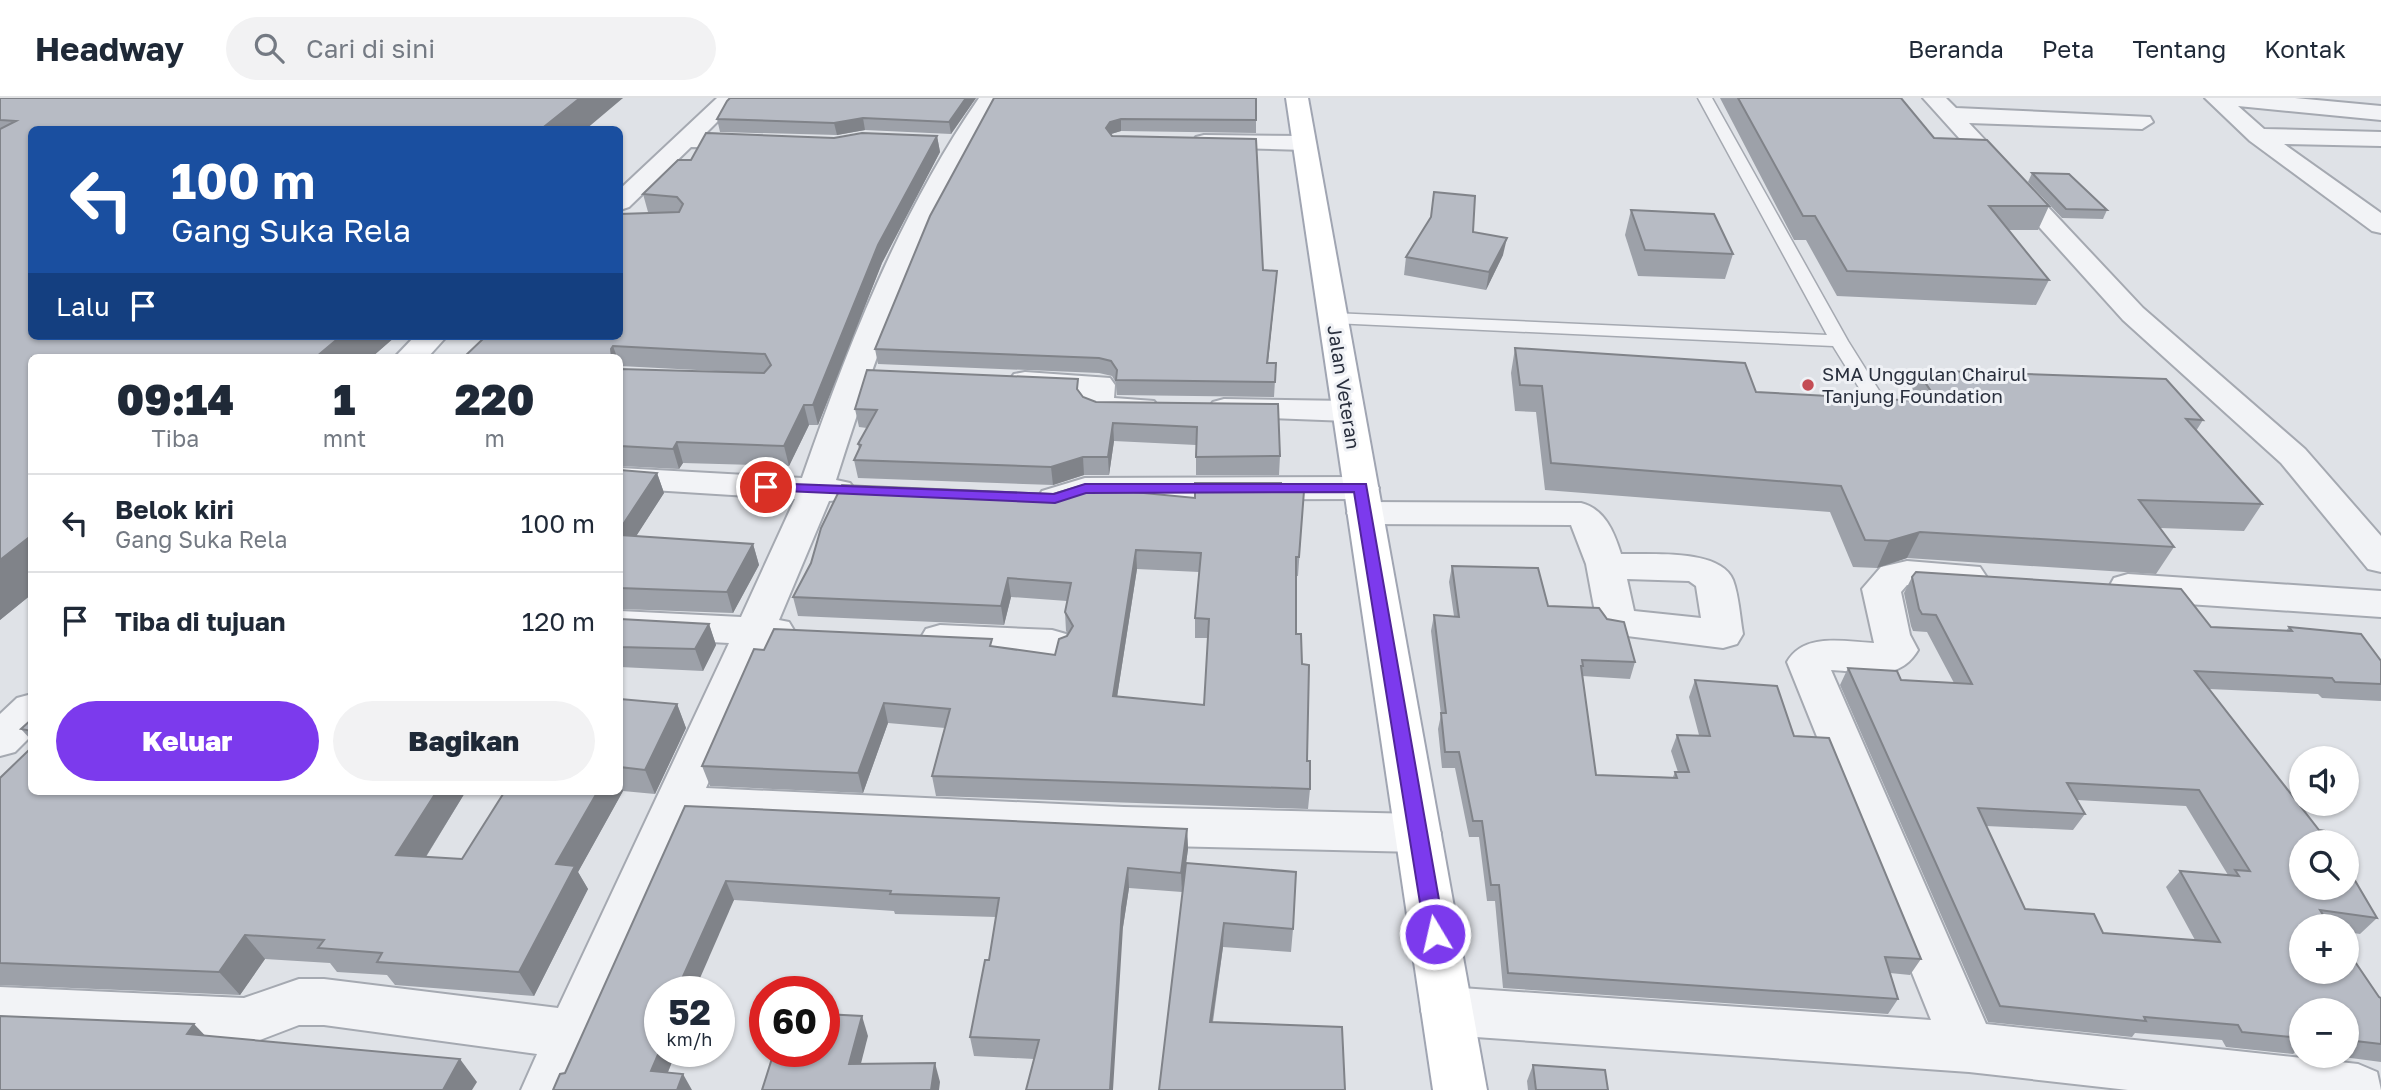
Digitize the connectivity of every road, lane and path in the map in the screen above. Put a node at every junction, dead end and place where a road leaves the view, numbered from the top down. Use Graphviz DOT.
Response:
graph roads {
  1 [pos="730,98"];
  2 [pos="990,98"];
  3 [pos="1297,98"];
  4 [pos="1705,98"];
  5 [pos="2216,98"];
  6 [pos="2225,98"];
  7 [pos="1942,106"];
  8 [pos="2381,113"];
  9 [pos="2142,122"];
  10 [pos="2258,136"];
  11 [pos="2381,139"];
  12 [pos="685,140"];
  13 [pos="1186,141"];
  14 [pos="1304,143"];
  15 [pos="774,144"];
  16 [pos="624,215"];
  17 [pos="2381,225"];
  18 [pos="1333,318"];
  19 [pos="428,340"];
  20 [pos="1839,341"];
  21 [pos="413,354"];
  22 [pos="1000,380"];
  23 [pos="1875,400"];
  24 [pos="1348,411"];
  25 [pos="623,478"];
  26 [pos="815,490"];
  27 [pos="869,492"];
  28 [pos="1028,498"];
  29 [pos="1363,500"];
  30 [pos="2381,560"];
  31 [pos="1605,566"];
  32 [pos="2000,578"];
  33 [pos="2095,584"];
  34 [pos="2381,604"];
  35 [pos="623,624"];
  36 [pos="752,631"];
  37 [pos="807,633"];
  38 [pos="902,637"];
  39 [pos="1052,644"];
  40 [pos="28,713"];
  41 [pos="0,740"];
  42 [pos="675,804"];
  43 [pos="1418,833"];
  44 [pos="0,1011"];
  45 [pos="1447,1011"];
  46 [pos="574,1035"];
  47 [pos="1969,1047"];
  48 [pos="548,1090"];
  49 [pos="1460,1090"];
  50 [pos="2358,1090"];
  1 -- 12 [label="street"];
  2 -- 26 [label="street"];
  3 -- 14 [label="main road, Jalan Veteran"];
  4 -- 20 [label="lane"];
  5 -- 10 [label="street"];
  6 -- 8 [label="street"];
  7 -- 9 [label="street"];
  7 -- 30 [label="street"];
  10 -- 11 [label="street"];
  10 -- 17 [label="street"];
  12 -- 15 [label="street"];
  12 -- 16 [label="street"];
  13 -- 14 [label="street"];
  14 -- 18 [label="main road, Jalan Veteran"];
  18 -- 20 [label="lane"];
  18 -- 24 [label="main road, Jalan Veteran"];
  19 -- 21 [label="street"];
  20 -- 23 [label="lane"];
  22 -- 24 [label="street"];
  24 -- 29 [label="main road, Jalan Veteran"];
  25 -- 26 [label="street"];
  26 -- 27 [label="street"];
  26 -- 36 [label="street"];
  28 -- 29 [label="street"];
  29 -- 31 [label="street"];
  29 -- 43 [label="main road, Jalan Veteran"];
  32 -- 47 [label="street"];
  33 -- 34 [label="street"];
  35 -- 36 [label="street"];
  36 -- 37 [label="street"];
  36 -- 42 [label="street"];
  38 -- 39 [label="street"];
  40 -- 41 [label="street"];
  42 -- 43 [label="street"];
  42 -- 46 [label="street"];
  43 -- 45 [label="main road, Jalan Veteran"];
  44 -- 46 [label="street"];
  45 -- 47 [label="street"];
  45 -- 49 [label="main road, Jalan Veteran"];
  46 -- 48 [label="street"];
  47 -- 50 [label="street"];
}
